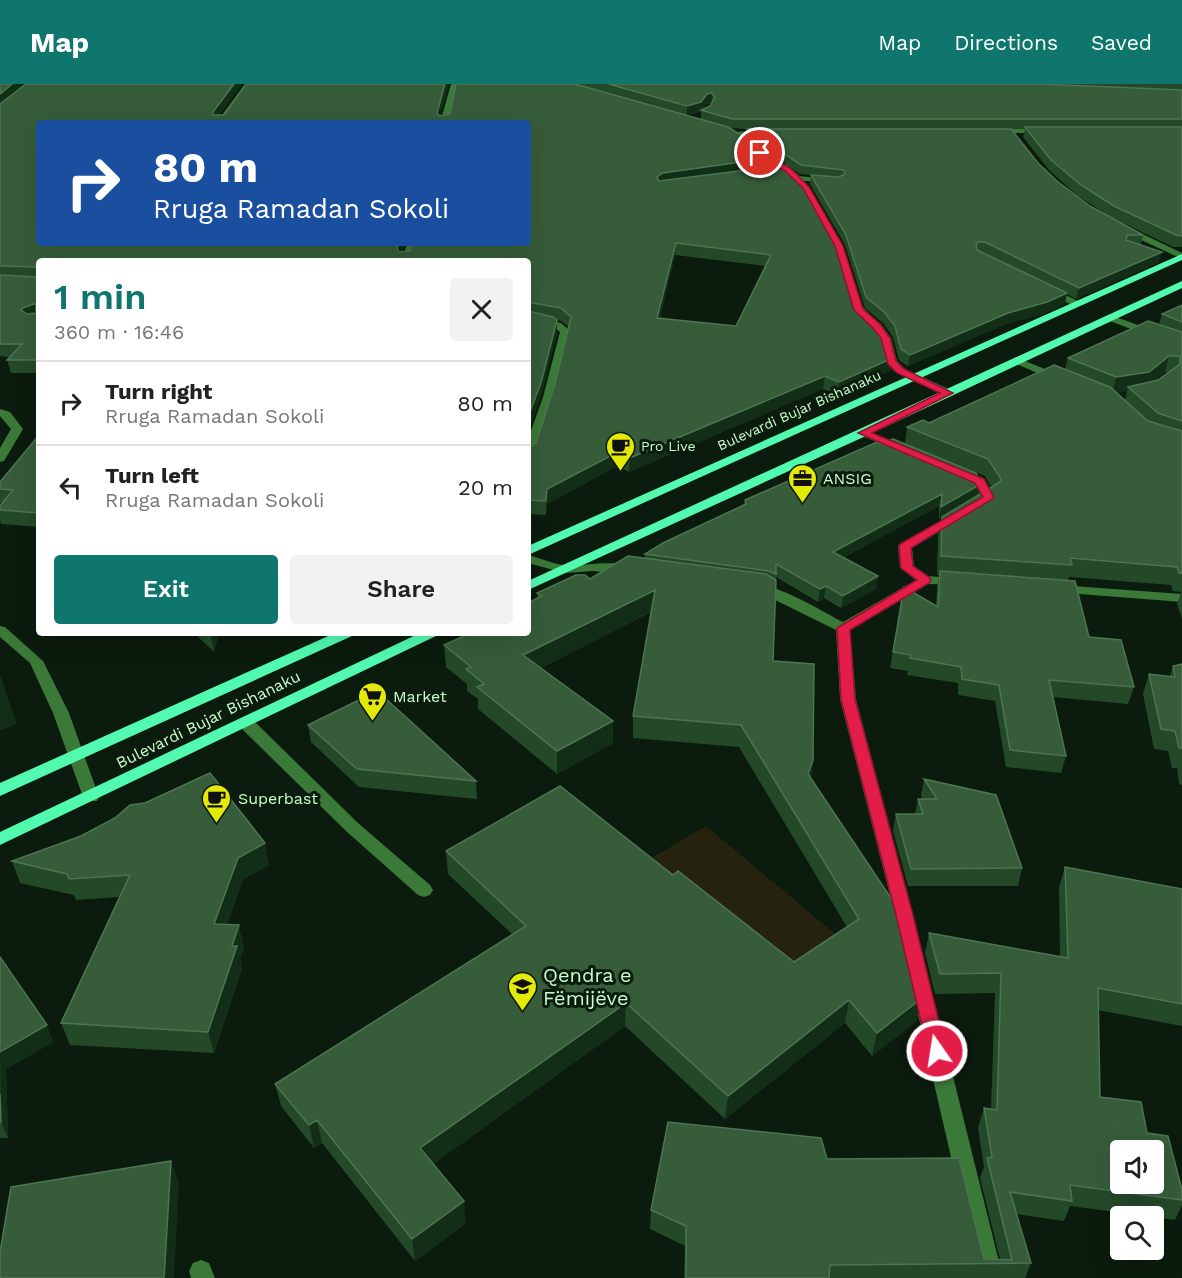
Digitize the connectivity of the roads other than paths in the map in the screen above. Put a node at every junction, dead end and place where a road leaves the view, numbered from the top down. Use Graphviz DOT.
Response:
graph roads {
  1 [pos="248,84"];
  2 [pos="454,84"];
  3 [pos="222,120"];
  4 [pos="445,120"];
  5 [pos="775,131"];
  6 [pos="986,131"];
  7 [pos="1010,131"];
  8 [pos="1054,131"];
  9 [pos="1020,142"];
  10 [pos="751,146"];
  11 [pos="788,170"];
  12 [pos="798,178"];
  13 [pos="838,182"];
  14 [pos="806,187"];
  15 [pos="822,217"];
  16 [pos="1115,224"];
  17 [pos="1182,257"];
  18 [pos="1182,284"];
  19 [pos="1043,287"];
  20 [pos="1077,304"];
  21 [pos="1110,318"];
  22 [pos="531,320"];
  23 [pos="1182,345"];
  24 [pos="1018,361"];
  25 [pos="916,378"];
  26 [pos="1069,383"];
  27 [pos="948,393"];
  28 [pos="0,412"];
  29 [pos="864,433"];
  30 [pos="531,447"];
  31 [pos="911,452"];
  32 [pos="0,458"];
  33 [pos="950,469"];
  34 [pos="531,550"];
  35 [pos="531,559"];
  36 [pos="565,569"];
  37 [pos="645,573"];
  38 [pos="925,580"];
  39 [pos="972,583"];
  40 [pos="531,585"];
  41 [pos="745,586"];
  42 [pos="1042,588"];
  43 [pos="1182,598"];
  44 [pos="843,628"];
  45 [pos="0,630"];
  46 [pos="340,636"];
  47 [pos="425,636"];
  48 [pos="246,723"];
  49 [pos="76,757"];
  50 [pos="0,790"];
  51 [pos="91,797"];
  52 [pos="0,839"];
  53 [pos="424,890"];
  54 [pos="991,1278"];
  1 -- 3 [label="street"];
  2 -- 4 [label="street"];
  5 -- 10 [label="street"];
  6 -- 7 [label="street"];
  7 -- 8 [label="street"];
  7 -- 9 [label="street"];
  11 -- 12 [label="street"];
  12 -- 13 [label="street"];
  12 -- 14 [label="street"];
  15 -- 25 [label="street"];
  16 -- 17 [label="street"];
  17 -- 20 [label="main road, Bulevardi Bujar Bishanaku"];
  18 -- 21 [label="main road"];
  19 -- 20 [label="street"];
  20 -- 25 [label="main road, Bulevardi Bujar Bishanaku"];
  21 -- 23 [label="street"];
  21 -- 24 [label="main road"];
  22 -- 30 [label="street"];
  24 -- 26 [label="street"];
  24 -- 27 [label="main road"];
  25 -- 27 [label="street"];
  25 -- 34 [label="main road, Bulevardi Bujar Bishanaku"];
  27 -- 29 [label="main road"];
  28 -- 32 [label="street"];
  29 -- 31 [label="street"];
  29 -- 36 [label="main road"];
  33 -- 38 [label="street"];
  35 -- 36 [label="street"];
  36 -- 37 [label="street"];
  36 -- 40 [label="main road"];
  38 -- 39 [label="street"];
  38 -- 44 [label="street"];
  41 -- 44 [label="street"];
  42 -- 43 [label="street"];
  44 -- 54 [label="street"];
  45 -- 49 [label="street"];
  46 -- 49 [label="main road, Bulevardi Bujar Bishanaku"];
  47 -- 48 [label="main road, Bulevardi Bujar Bishanaku"];
  48 -- 51 [label="main road, Bulevardi Bujar Bishanaku"];
  48 -- 53 [label="street"];
  49 -- 50 [label="main road, Bulevardi Bujar Bishanaku"];
  49 -- 51 [label="street"];
  51 -- 52 [label="main road, Bulevardi Bujar Bishanaku"];
}
